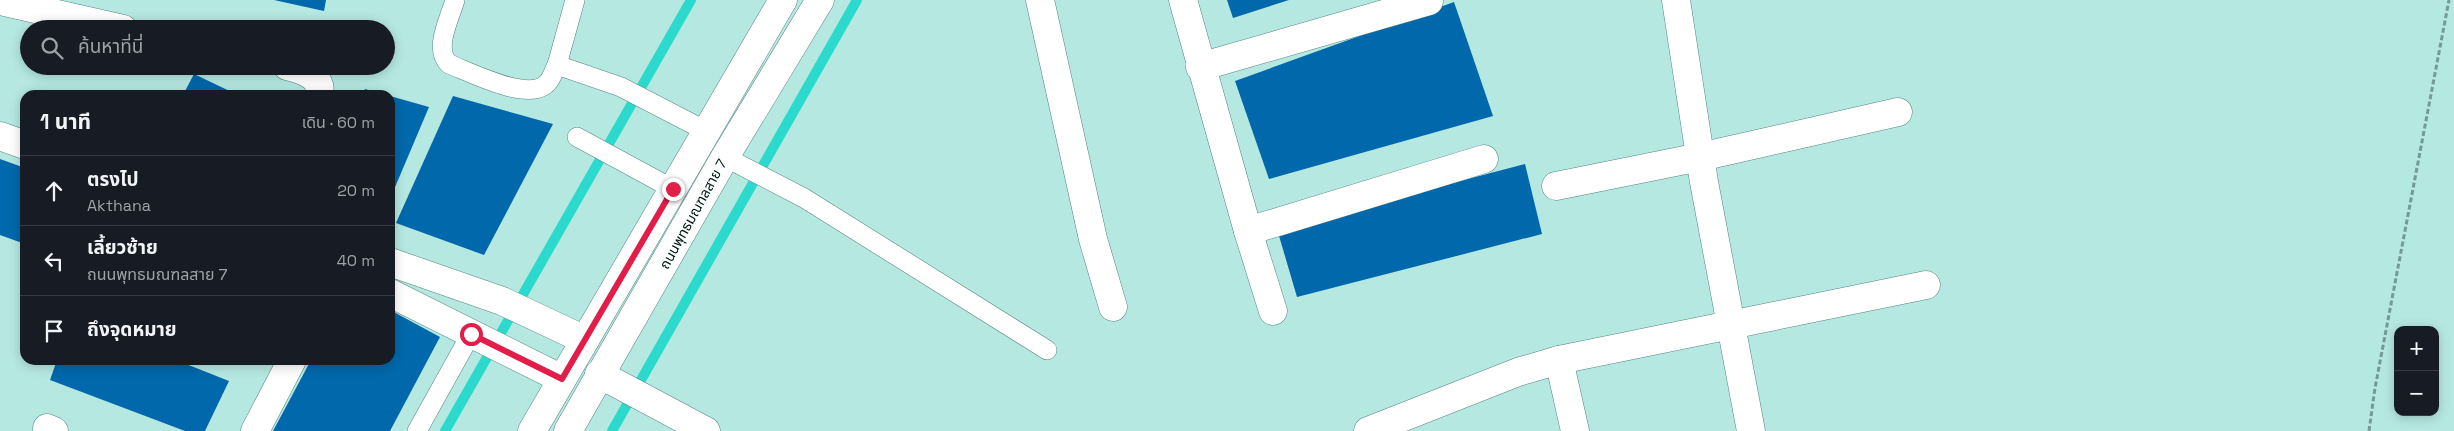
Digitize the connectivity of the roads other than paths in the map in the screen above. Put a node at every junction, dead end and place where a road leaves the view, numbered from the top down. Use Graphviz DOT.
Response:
graph roads {
  1 [pos="455,0"];
  2 [pos="575,0"];
  3 [pos="783,0"];
  4 [pos="820,0"];
  5 [pos="1040,0"];
  6 [pos="1183,0"];
  7 [pos="1676,0"];
  8 [pos="0,1"];
  9 [pos="1429,1"];
  10 [pos="83,20"];
  11 [pos="557,65"];
  12 [pos="1200,67"];
  13 [pos="312,75"];
  14 [pos="320,90"];
  15 [pos="1898,112"];
  16 [pos="697,125"];
  17 [pos="0,136"];
  18 [pos="576,137"];
  19 [pos="20,143"];
  20 [pos="1700,157"];
  21 [pos="1484,160"];
  22 [pos="735,162"];
  23 [pos="1556,186"];
  24 [pos="673,189"];
  25 [pos="1248,231"];
  26 [pos="395,264"];
  27 [pos="1926,285"];
  28 [pos="395,296"];
  29 [pos="1113,306"];
  30 [pos="1273,311"];
  31 [pos="1730,325"];
  32 [pos="478,338"];
  33 [pos="585,340"];
  34 [pos="1046,350"];
  35 [pos="1559,360"];
  36 [pos="289,365"];
  37 [pos="562,379"];
  38 [pos="610,380"];
  39 [pos="698,426"];
  40 [pos="1394,426"];
  41 [pos="255,431"];
  42 [pos="417,431"];
  43 [pos="532,431"];
  44 [pos="568,431"];
  45 [pos="1368,431"];
  46 [pos="1576,431"];
  47 [pos="1751,431"];
  1 -- 11 [label="lane"];
  2 -- 11 [label="lane"];
  3 -- 16 [label="street"];
  4 -- 22 [label="street, ถนนพุทธมณฑลสาย 7"];
  5 -- 29 [label="street"];
  6 -- 12 [label="street"];
  7 -- 20 [label="street"];
  8 -- 10 [label="street"];
  9 -- 12 [label="street"];
  11 -- 16 [label="lane"];
  12 -- 25 [label="street"];
  13 -- 14 [label="street"];
  15 -- 20 [label="street"];
  16 -- 24 [label="street"];
  17 -- 19 [label="street"];
  18 -- 24 [label="lane"];
  20 -- 23 [label="street"];
  20 -- 31 [label="street"];
  21 -- 25 [label="street"];
  22 -- 34 [label="lane"];
  22 -- 38 [label="street, ถนนพุทธมณฑลสาย 7"];
  24 -- 33 [label="street"];
  25 -- 30 [label="street"];
  26 -- 33 [label="street"];
  27 -- 31 [label="street"];
  28 -- 32 [label="street"];
  31 -- 35 [label="street"];
  31 -- 47 [label="street"];
  32 -- 37 [label="street"];
  32 -- 42 [label="lane"];
  33 -- 37 [label="street"];
  35 -- 40 [label="street"];
  35 -- 46 [label="street"];
  36 -- 41 [label="street"];
  37 -- 43 [label="street"];
  38 -- 39 [label="street"];
  38 -- 44 [label="street, ถนนพุทธมณฑลสาย 7"];
  40 -- 45 [label="street"];
}
